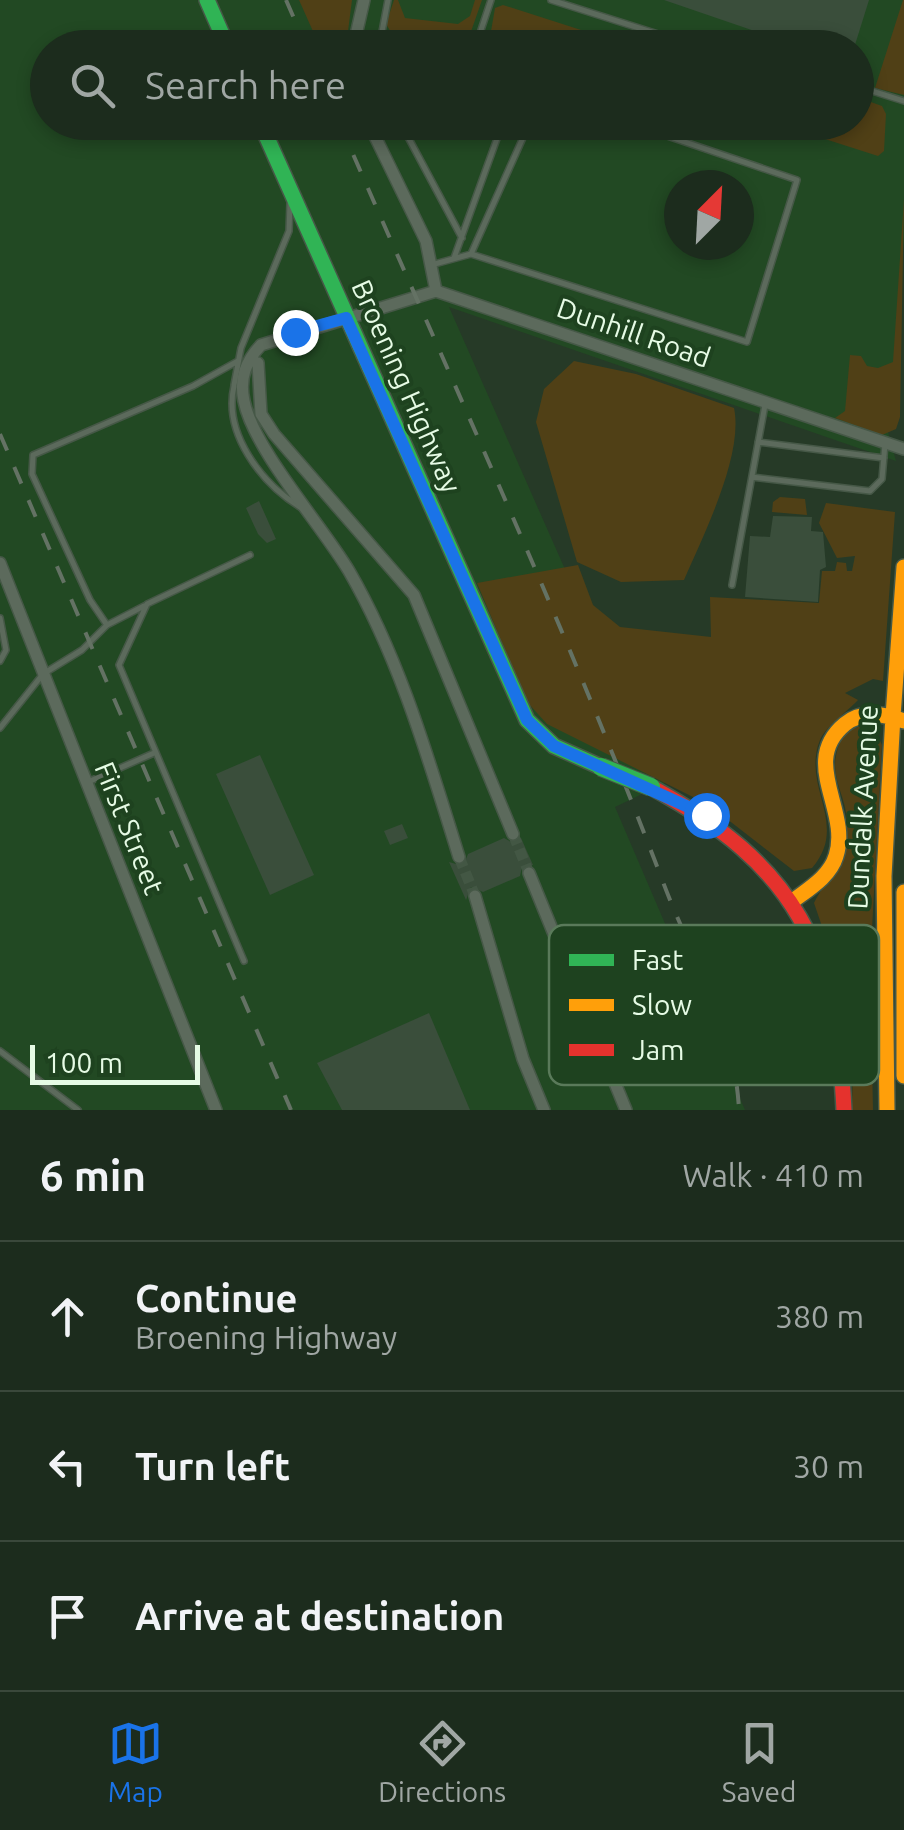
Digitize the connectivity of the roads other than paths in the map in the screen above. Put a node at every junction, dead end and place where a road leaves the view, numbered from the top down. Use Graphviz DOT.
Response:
graph roads {
  1 [pos="207,0"];
  2 [pos="364,0"];
  3 [pos="388,0"];
  4 [pos="491,0"];
  5 [pos="551,0"];
  6 [pos="220,30"];
  7 [pos="357,30"];
  8 [pos="383,30"];
  9 [pos="481,30"];
  10 [pos="645,30"];
  11 [pos="874,92"];
  12 [pos="904,101"];
  13 [pos="268,140"];
  14 [pos="377,140"];
  15 [pos="410,140"];
  16 [pos="497,140"];
  17 [pos="522,140"];
  18 [pos="679,140"];
  19 [pos="290,190"];
  20 [pos="462,238"];
  21 [pos="471,254"];
  22 [pos="454,258"];
  23 [pos="431,264"];
  24 [pos="436,292"];
  25 [pos="346,318"];
  26 [pos="248,361"];
  27 [pos="765,402"];
  28 [pos="758,442"];
  29 [pos="886,443"];
  30 [pos="904,449"];
  31 [pos="884,458"];
  32 [pos="752,477"];
  33 [pos="312,515"];
  34 [pos="250,555"];
  35 [pos="0,563"];
  36 [pos="904,567"];
  37 [pos="732,585"];
  38 [pos="146,604"];
  39 [pos="0,618"];
  40 [pos="107,626"];
  41 [pos="0,661"];
  42 [pos="43,674"];
  43 [pos="898,718"];
  44 [pos="0,728"];
  45 [pos="154,753"];
  46 [pos="85,783"];
  47 [pos="513,834"];
  48 [pos="459,857"];
  49 [pos="529,872"];
  50 [pos="904,892"];
  51 [pos="475,896"];
  52 [pos="794,900"];
  53 [pos="904,922"];
  54 [pos="551,925"];
  55 [pos="808,925"];
  56 [pos="244,961"];
  57 [pos="903,968"];
  58 [pos="897,1014"];
  59 [pos="0,1051"];
  60 [pos="904,1076"];
  61 [pos="616,1085"];
  62 [pos="842,1085"];
  63 [pos="78,1110"];
  64 [pos="216,1110"];
  65 [pos="544,1110"];
  66 [pos="626,1110"];
  67 [pos="844,1110"];
  68 [pos="887,1110"];
  1 -- 6 [label="main road"];
  2 -- 7 [label="street"];
  3 -- 8 [label="lane"];
  4 -- 9 [label="lane"];
  5 -- 10 [label="lane"];
  11 -- 12 [label="lane"];
  13 -- 19 [label="main road, Broening Highway"];
  14 -- 23 [label="street"];
  15 -- 20 [label="lane"];
  16 -- 20 [label="lane"];
  17 -- 21 [label="lane"];
  18 -- 21 [label="lane"];
  19 -- 25 [label="main road, Broening Highway"];
  19 -- 26 [label="lane"];
  20 -- 22 [label="lane"];
  21 -- 22 [label="lane"];
  22 -- 23 [label="lane"];
  23 -- 24 [label="street"];
  24 -- 25 [label="street"];
  24 -- 27 [label="street, Dunhill Road"];
  25 -- 26 [label="street"];
  25 -- 52 [label="main road, Broening Highway, bridge"];
  26 -- 33 [label="street"];
  26 -- 33 [label="lane"];
  26 -- 40 [label="lane"];
  26 -- 47 [label="street"];
  27 -- 28 [label="lane"];
  27 -- 29 [label="street, Dunhill Road"];
  28 -- 31 [label="lane"];
  28 -- 32 [label="lane"];
  29 -- 30 [label="street, Dunhill Road"];
  29 -- 31 [label="lane"];
  31 -- 32 [label="lane"];
  32 -- 37 [label="lane"];
  33 -- 48 [label="street"];
  34 -- 38 [label="lane"];
  35 -- 42 [label="street, First Street"];
  36 -- 43 [label="main road, Dundalk Avenue"];
  38 -- 40 [label="lane"];
  38 -- 45 [label="lane"];
  39 -- 41 [label="lane"];
  40 -- 42 [label="lane"];
  42 -- 44 [label="lane"];
  42 -- 46 [label="street, First Street"];
  43 -- 52 [label="main road"];
  43 -- 58 [label="main road, Dundalk Avenue"];
  45 -- 46 [label="lane"];
  45 -- 56 [label="lane"];
  46 -- 64 [label="street, First Street"];
  49 -- 54 [label="street"];
  50 -- 53 [label="main road, Dundalk Avenue"];
  51 -- 65 [label="street"];
  52 -- 55 [label="main road, Broening Highway"];
  53 -- 57 [label="main road, Dundalk Avenue"];
  57 -- 58 [label="main road, Dundalk Avenue"];
  58 -- 60 [label="main road, Dundalk Avenue"];
  58 -- 68 [label="main road, Dundalk Avenue"];
  59 -- 63 [label="lane"];
  61 -- 66 [label="street"];
  62 -- 67 [label="main road, Broening Highway"];
}
